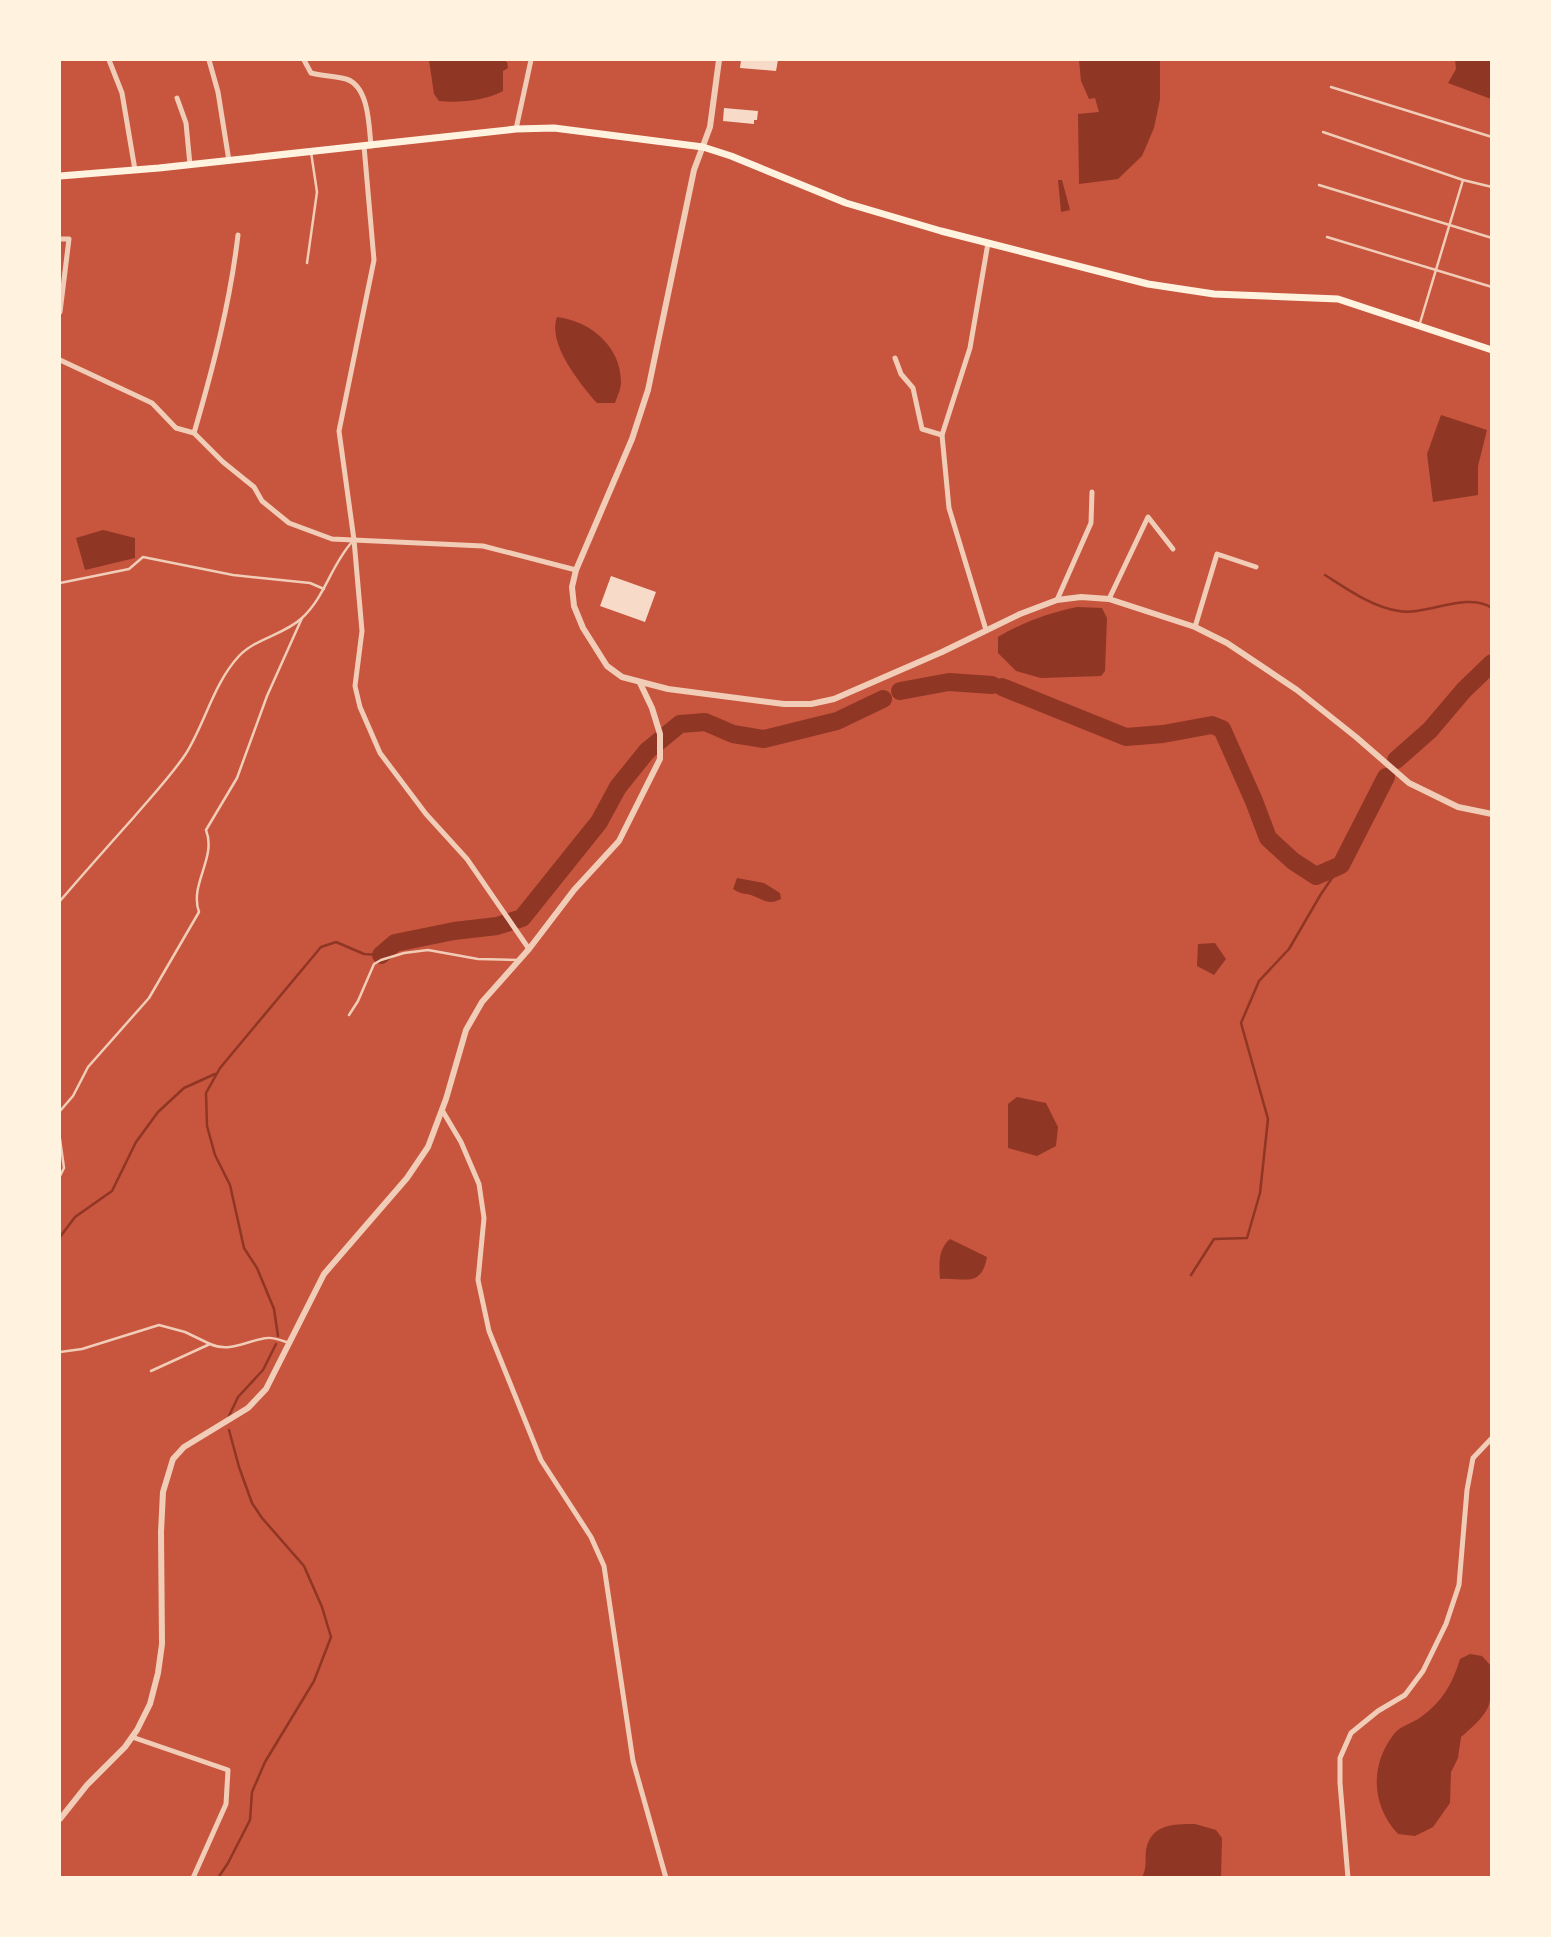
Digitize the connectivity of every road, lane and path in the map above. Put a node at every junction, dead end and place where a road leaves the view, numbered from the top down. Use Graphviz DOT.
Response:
graph roads {
  1 [pos="109,60"];
  2 [pos="209,60"];
  3 [pos="304,60"];
  4 [pos="531,60"];
  5 [pos="719,60"];
  6 [pos="1331,87"];
  7 [pos="177,98"];
  8 [pos="516,129"];
  9 [pos="1323,132"];
  10 [pos="1492,136"];
  11 [pos="368,146"];
  12 [pos="703,147"];
  13 [pos="311,152"];
  14 [pos="229,161"];
  15 [pos="190,165"];
  16 [pos="135,170"];
  17 [pos="60,176"];
  18 [pos="1464,180"];
  19 [pos="1319,185"];
  20 [pos="1492,187"];
  21 [pos="1450,225"];
  22 [pos="238,235"];
  23 [pos="1327,237"];
  24 [pos="1492,238"];
  25 [pos="60,239"];
  26 [pos="988,243"];
  27 [pos="307,263"];
  28 [pos="1437,270"];
  29 [pos="1492,287"];
  30 [pos="60,312"];
  31 [pos="1419,327"];
  32 [pos="1492,350"];
  33 [pos="895,358"];
  34 [pos="60,360"];
  35 [pos="194,433"];
  36 [pos="942,435"];
  37 [pos="1092,492"];
  38 [pos="354,540"];
  39 [pos="1173,549"];
  40 [pos="1256,567"];
  41 [pos="576,570"];
  42 [pos="60,583"];
  43 [pos="324,589"];
  44 [pos="1109,599"];
  45 [pos="1057,600"];
  46 [pos="302,618"];
  47 [pos="1195,627"];
  48 [pos="986,630"];
  49 [pos="640,683"];
  50 [pos="1492,814"];
  51 [pos="60,900"];
  52 [pos="528,949"];
  53 [pos="518,960"];
  54 [pos="349,1014"];
  55 [pos="442,1110"];
  56 [pos="60,1111"];
  57 [pos="60,1139"];
  58 [pos="60,1176"];
  59 [pos="289,1343"];
  60 [pos="210,1344"];
  61 [pos="60,1352"];
  62 [pos="151,1371"];
  63 [pos="1492,1438"];
  64 [pos="132,1737"];
  65 [pos="60,1819"];
  66 [pos="193,1878"];
  67 [pos="666,1878"];
  68 [pos="1348,1878"];
  1 -- 16 [label="street"];
  2 -- 14 [label="street"];
  3 -- 11 [label="street"];
  4 -- 8 [label="street"];
  5 -- 12 [label="street"];
  6 -- 10 [label="lane"];
  7 -- 15 [label="street"];
  8 -- 11 [label="main road"];
  8 -- 12 [label="main road"];
  9 -- 18 [label="lane"];
  11 -- 13 [label="main road"];
  11 -- 38 [label="street"];
  12 -- 26 [label="main road"];
  12 -- 41 [label="street"];
  13 -- 14 [label="main road"];
  13 -- 27 [label="lane"];
  14 -- 15 [label="main road"];
  15 -- 16 [label="main road"];
  16 -- 17 [label="main road"];
  18 -- 20 [label="lane"];
  18 -- 21 [label="lane"];
  19 -- 21 [label="lane"];
  21 -- 24 [label="lane"];
  21 -- 28 [label="lane"];
  22 -- 35 [label="street"];
  23 -- 28 [label="lane"];
  25 -- 30 [label="street"];
  26 -- 31 [label="main road"];
  26 -- 36 [label="street"];
  28 -- 29 [label="lane"];
  28 -- 31 [label="lane"];
  31 -- 32 [label="main road"];
  33 -- 36 [label="street"];
  34 -- 35 [label="street"];
  35 -- 38 [label="street"];
  36 -- 48 [label="street"];
  37 -- 45 [label="street"];
  38 -- 41 [label="street"];
  38 -- 43 [label="lane"];
  38 -- 52 [label="street"];
  39 -- 44 [label="street"];
  40 -- 47 [label="street"];
  41 -- 49 [label="street"];
  42 -- 43 [label="lane"];
  43 -- 46 [label="lane"];
  44 -- 45 [label="street"];
  44 -- 47 [label="street"];
  45 -- 48 [label="street"];
  46 -- 51 [label="lane"];
  46 -- 56 [label="lane"];
  47 -- 50 [label="street"];
  48 -- 49 [label="street"];
  49 -- 52 [label="street"];
  52 -- 53 [label="street"];
  53 -- 54 [label="lane"];
  53 -- 55 [label="street"];
  55 -- 59 [label="street"];
  55 -- 67 [label="street"];
  57 -- 58 [label="lane"];
  59 -- 60 [label="lane"];
  59 -- 64 [label="street"];
  60 -- 61 [label="lane"];
  60 -- 62 [label="lane"];
  63 -- 68 [label="street"];
  64 -- 65 [label="street"];
  64 -- 66 [label="street"];
}
